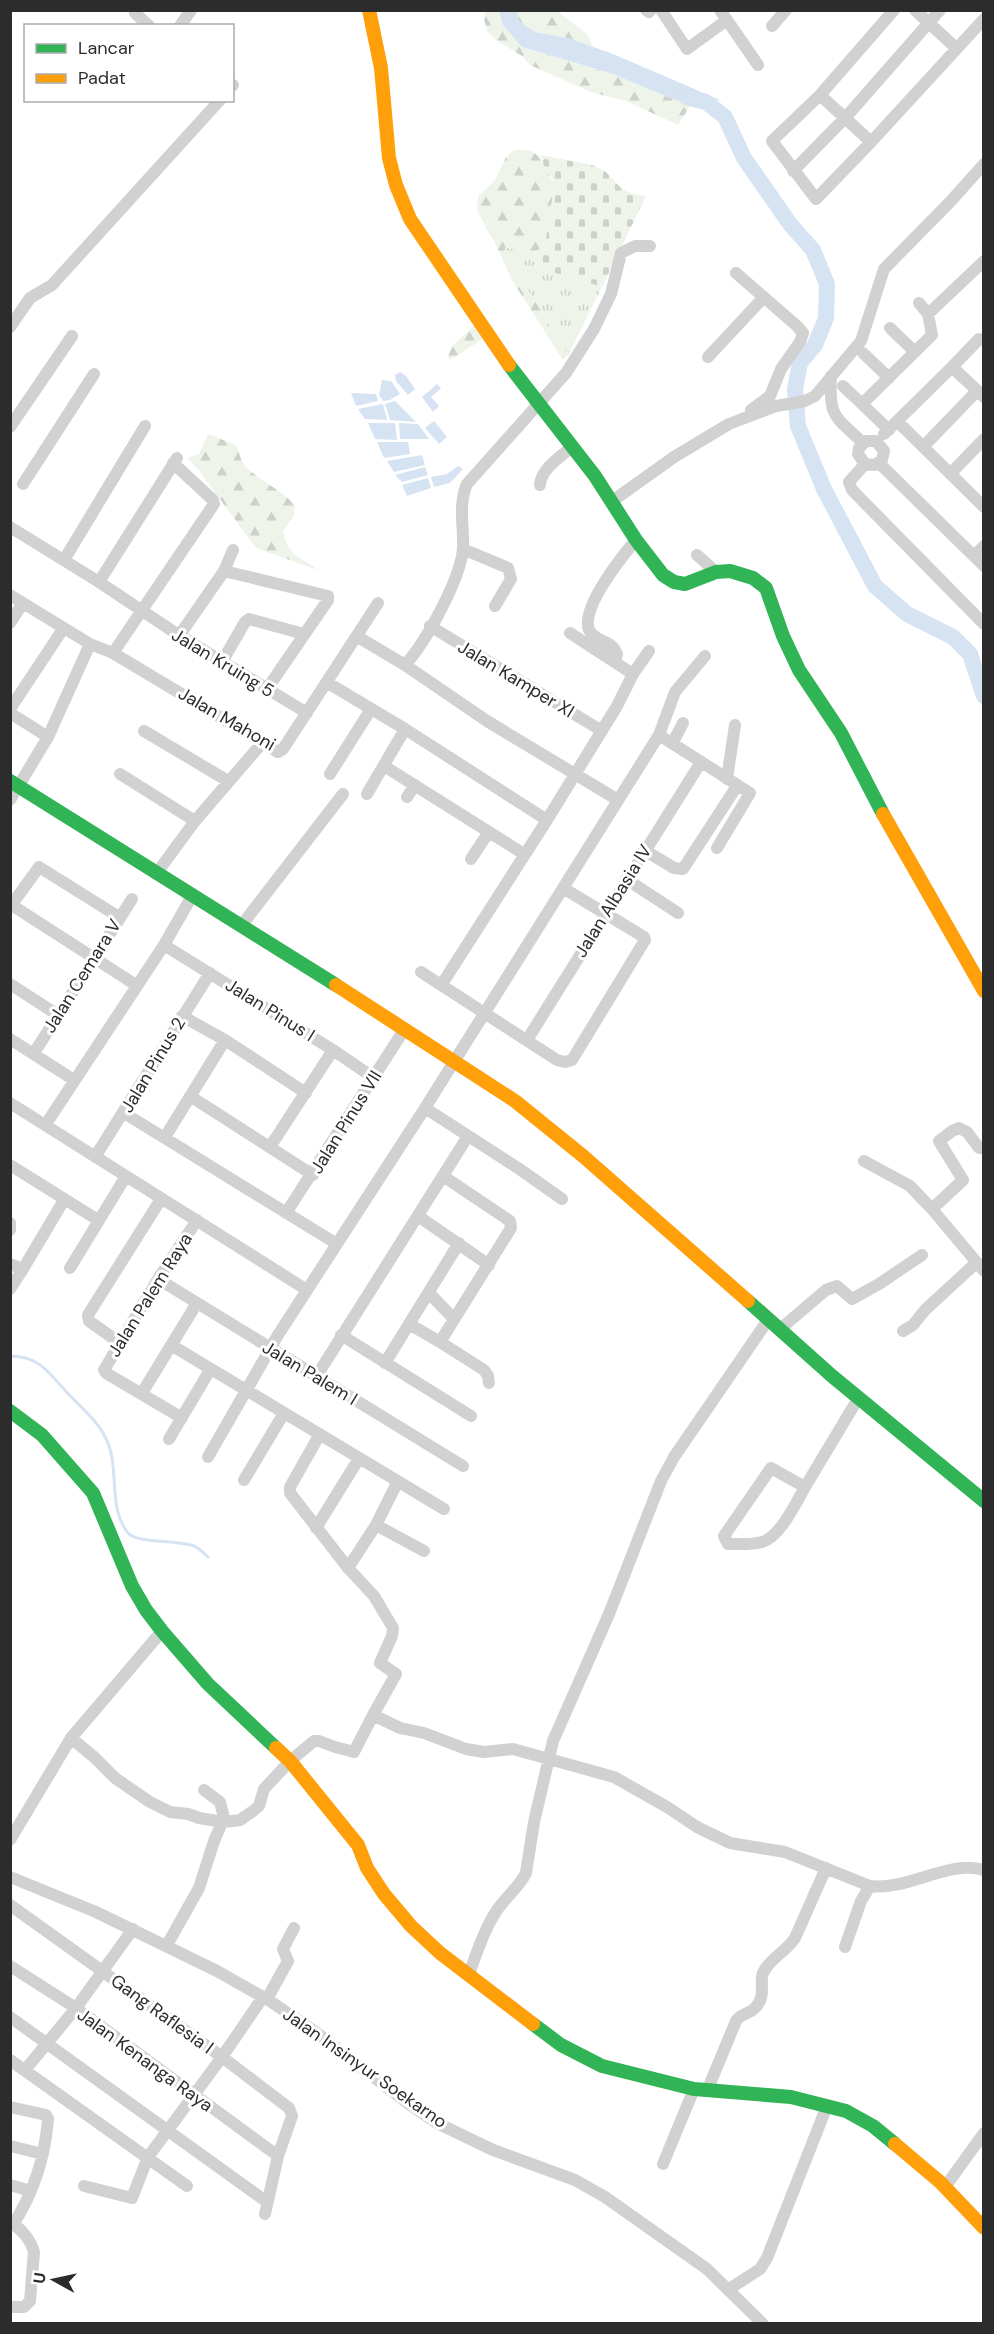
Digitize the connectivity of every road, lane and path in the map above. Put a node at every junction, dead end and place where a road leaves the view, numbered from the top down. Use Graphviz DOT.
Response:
graph roads {
  1 [pos="135,10"];
  2 [pos="191,10"];
  3 [pos="369,10"];
  4 [pos="646,10"];
  5 [pos="651,10"];
  6 [pos="661,10"];
  7 [pos="894,10"];
  8 [pos="915,10"];
  9 [pos="940,10"];
  10 [pos="782,12"];
  11 [pos="723,15"];
  12 [pos="984,20"];
  13 [pos="928,23"];
  14 [pos="146,24"];
  15 [pos="181,24"];
  16 [pos="772,26"];
  17 [pos="956,48"];
  18 [pos="758,65"];
  19 [pos="820,95"];
  20 [pos="218,102"];
  21 [pos="846,117"];
  22 [pos="871,142"];
  23 [pos="984,164"];
  24 [pos="793,171"];
  25 [pos="650,246"];
  26 [pos="984,261"];
  27 [pos="736,273"];
  28 [pos="764,297"];
  29 [pos="919,303"];
  30 [pos="928,314"];
  31 [pos="10,327"];
  32 [pos="890,328"];
  33 [pos="72,336"];
  34 [pos="978,339"];
  35 [pos="915,352"];
  36 [pos="863,353"];
  37 [pos="708,357"];
  38 [pos="952,367"];
  39 [pos="94,374"];
  40 [pos="831,376"];
  41 [pos="889,378"];
  42 [pos="843,386"];
  43 [pos="980,394"];
  44 [pos="862,404"];
  45 [pos="539,405"];
  46 [pos="741,418"];
  47 [pos="145,426"];
  48 [pos="893,426"];
  49 [pos="10,427"];
  50 [pos="984,439"];
  51 [pos="876,441"];
  52 [pos="862,443"];
  53 [pos="572,447"];
  54 [pos="923,447"];
  55 [pos="879,463"];
  56 [pos="865,465"];
  57 [pos="950,474"];
  58 [pos="10,477"];
  59 [pos="542,478"];
  60 [pos="981,500"];
  61 [pos="610,502"];
  62 [pos="10,527"];
  63 [pos="636,540"];
  64 [pos="984,546"];
  65 [pos="463,549"];
  66 [pos="233,550"];
  67 [pos="697,555"];
  68 [pos="974,556"];
  69 [pos="64,560"];
  70 [pos="984,566"];
  71 [pos="224,571"];
  72 [pos="716,572"];
  73 [pos="99,582"];
  74 [pos="10,595"];
  75 [pos="23,603"];
  76 [pos="378,603"];
  77 [pos="495,606"];
  78 [pos="140,611"];
  79 [pos="10,623"];
  80 [pos="984,624"];
  81 [pos="430,626"];
  82 [pos="63,629"];
  83 [pos="570,633"];
  84 [pos="304,634"];
  85 [pos="179,636"];
  86 [pos="358,637"];
  87 [pos="90,644"];
  88 [pos="649,651"];
  89 [pos="113,653"];
  90 [pos="705,656"];
  91 [pos="222,662"];
  92 [pos="615,662"];
  93 [pos="405,665"];
  94 [pos="633,674"];
  95 [pos="327,683"];
  96 [pos="267,689"];
  97 [pos="371,709"];
  98 [pos="10,711"];
  99 [pos="307,713"];
  100 [pos="683,723"];
  101 [pos="735,725"];
  102 [pos="405,729"];
  103 [pos="144,730"];
  104 [pos="602,731"];
  105 [pos="659,735"];
  106 [pos="48,737"];
  107 [pos="262,742"];
  108 [pos="673,742"];
  109 [pos="700,762"];
  110 [pos="384,766"];
  111 [pos="120,774"];
  112 [pos="330,774"];
  113 [pos="575,774"];
  114 [pos="228,782"];
  115 [pos="732,782"];
  116 [pos="15,784"];
  117 [pos="415,785"];
  118 [pos="343,794"];
  119 [pos="367,794"];
  120 [pos="407,797"];
  121 [pos="10,800"];
  122 [pos="618,800"];
  123 [pos="547,820"];
  124 [pos="195,821"];
  125 [pos="488,832"];
  126 [pos="717,848"];
  127 [pos="644,850"];
  128 [pos="524,854"];
  129 [pos="471,859"];
  130 [pos="156,874"];
  131 [pos="626,879"];
  132 [pos="563,888"];
  133 [pos="192,896"];
  134 [pos="132,898"];
  135 [pos="11,905"];
  136 [pos="606,913"];
  137 [pos="678,914"];
  138 [pos="119,917"];
  139 [pos="241,926"];
  140 [pos="164,945"];
  141 [pos="93,958"];
  142 [pos="421,972"];
  143 [pos="210,973"];
  144 [pos="10,984"];
  145 [pos="442,984"];
  146 [pos="136,985"];
  147 [pos="984,991"];
  148 [pos="483,1013"];
  149 [pos="58,1015"];
  150 [pos="182,1016"];
  151 [pos="404,1030"];
  152 [pos="10,1039"];
  153 [pos="225,1040"];
  154 [pos="527,1040"];
  155 [pos="333,1050"];
  156 [pos="34,1053"];
  157 [pos="454,1061"];
  158 [pos="374,1078"];
  159 [pos="74,1080"];
  160 [pos="306,1093"];
  161 [pos="190,1096"];
  162 [pos="10,1102"];
  163 [pos="425,1108"];
  164 [pos="124,1113"];
  165 [pos="46,1124"];
  166 [pos="468,1136"];
  167 [pos="165,1137"];
  168 [pos="270,1147"];
  169 [pos="984,1148"];
  170 [pos="95,1157"];
  171 [pos="864,1161"];
  172 [pos="10,1165"];
  173 [pos="313,1175"];
  174 [pos="126,1176"];
  175 [pos="443,1176"];
  176 [pos="161,1199"];
  177 [pos="562,1199"];
  178 [pos="64,1200"];
  179 [pos="932,1209"];
  180 [pos="286,1213"];
  181 [pos="418,1216"];
  182 [pos="98,1220"];
  183 [pos="197,1220"];
  184 [pos="10,1223"];
  185 [pos="10,1230"];
  186 [pos="459,1243"];
  187 [pos="337,1244"];
  188 [pos="922,1255"];
  189 [pos="10,1264"];
  190 [pos="489,1265"];
  191 [pos="980,1267"];
  192 [pos="70,1268"];
  193 [pos="22,1269"];
  194 [pos="158,1279"];
  195 [pos="10,1289"];
  196 [pos="307,1290"];
  197 [pos="429,1293"];
  198 [pos="197,1303"];
  199 [pos="454,1318"];
  200 [pos="768,1320"];
  201 [pos="409,1324"];
  202 [pos="779,1330"];
  203 [pos="903,1331"];
  204 [pos="341,1335"];
  205 [pos="440,1342"];
  206 [pos="120,1343"];
  207 [pos="171,1345"];
  208 [pos="270,1348"];
  209 [pos="385,1363"];
  210 [pos="210,1370"];
  211 [pos="316,1377"];
  212 [pos="489,1383"];
  213 [pos="247,1390"];
  214 [pos="142,1393"];
  215 [pos="859,1397"];
  216 [pos="10,1411"];
  217 [pos="284,1413"];
  218 [pos="471,1416"];
  219 [pos="182,1418"];
  220 [pos="320,1434"];
  221 [pos="169,1439"];
  222 [pos="208,1456"];
  223 [pos="358,1460"];
  224 [pos="463,1466"];
  225 [pos="244,1480"];
  226 [pos="397,1483"];
  227 [pos="805,1487"];
  228 [pos="984,1502"];
  229 [pos="444,1509"];
  230 [pos="376,1525"];
  231 [pos="316,1528"];
  232 [pos="424,1551"];
  233 [pos="348,1568"];
  234 [pos="162,1631"];
  235 [pos="373,1715"];
  236 [pos="71,1738"];
  237 [pos="549,1758"];
  238 [pos="290,1761"];
  239 [pos="204,1790"];
  240 [pos="223,1822"];
  241 [pos="10,1840"];
  242 [pos="826,1868"];
  243 [pos="984,1870"];
  244 [pos="10,1877"];
  245 [pos="870,1886"];
  246 [pos="10,1905"];
  247 [pos="294,1928"];
  248 [pos="133,1929"];
  249 [pos="170,1939"];
  250 [pos="845,1947"];
  251 [pos="10,1966"];
  252 [pos="102,1970"];
  253 [pos="469,1974"];
  254 [pos="269,1994"];
  255 [pos="76,2008"];
  256 [pos="10,2017"];
  257 [pos="47,2044"];
  258 [pos="222,2057"];
  259 [pos="10,2060"];
  260 [pos="25,2070"];
  261 [pos="700,2090"];
  262 [pos="193,2095"];
  263 [pos="827,2106"];
  264 [pos="10,2107"];
  265 [pos="169,2130"];
  266 [pos="984,2133"];
  267 [pos="10,2146"];
  268 [pos="43,2154"];
  269 [pos="278,2156"];
  270 [pos="148,2157"];
  271 [pos="663,2164"];
  272 [pos="943,2185"];
  273 [pos="10,2186"];
  274 [pos="84,2186"];
  275 [pos="187,2186"];
  276 [pos="31,2191"];
  277 [pos="12,2223"];
  278 [pos="984,2228"];
  279 [pos="729,2289"];
  280 [pos="10,2307"];
  281 [pos="763,2324"];
  1 -- 14 [label="street"];
  2 -- 15 [label="street"];
  3 -- 45 [label="street"];
  4 -- 5 [label="street"];
  6 -- 11 [label="street"];
  7 -- 19 [label="street"];
  8 -- 13 [label="street"];
  9 -- 13 [label="street"];
  10 -- 16 [label="street"];
  11 -- 18 [label="street"];
  12 -- 17 [label="street"];
  13 -- 17 [label="street"];
  13 -- 21 [label="street"];
  17 -- 22 [label="street"];
  19 -- 21 [label="street"];
  19 -- 24 [label="street"];
  20 -- 31 [label="street"];
  21 -- 22 [label="street"];
  21 -- 24 [label="street"];
  22 -- 24 [label="street"];
  23 -- 40 [label="street"];
  25 -- 45 [label="street"];
  26 -- 30 [label="street"];
  27 -- 28 [label="street"];
  28 -- 37 [label="street"];
  28 -- 46 [label="street"];
  29 -- 30 [label="street"];
  30 -- 35 [label="street"];
  32 -- 35 [label="street"];
  33 -- 49 [label="street"];
  34 -- 38 [label="street"];
  35 -- 41 [label="street"];
  36 -- 41 [label="street"];
  38 -- 43 [label="street"];
  38 -- 48 [label="street"];
  39 -- 58 [label="street"];
  40 -- 46 [label="street"];
  40 -- 52 [label="street"];
  41 -- 44 [label="street"];
  42 -- 44 [label="street"];
  43 -- 54 [label="street"];
  44 -- 48 [label="street"];
  45 -- 53 [label="street"];
  45 -- 65 [label="street"];
  46 -- 61 [label="street"];
  47 -- 69 [label="street"];
  48 -- 51 [label="street"];
  48 -- 54 [label="street"];
  50 -- 57 [label="street"];
  51 -- 52 [label="street"];
  51 -- 55 [label="street"];
  52 -- 56 [label="street"];
  53 -- 59 [label="street"];
  53 -- 61 [label="street"];
  54 -- 57 [label="street"];
  55 -- 56 [label="street"];
  55 -- 68 [label="street"];
  56 -- 80 [label="street"];
  57 -- 60 [label="street"];
  61 -- 63 [label="street"];
  62 -- 69 [label="street, Jalan Kruing 5"];
  63 -- 72 [label="street"];
  63 -- 92 [label="street"];
  64 -- 68 [label="street"];
  65 -- 77 [label="street"];
  65 -- 81 [label="street"];
  66 -- 71 [label="street"];
  67 -- 72 [label="street"];
  68 -- 70 [label="street"];
  69 -- 73 [label="street, Jalan Kruing 5"];
  71 -- 84 [label="street"];
  71 -- 85 [label="street"];
  72 -- 147 [label="street"];
  73 -- 78 [label="street, Jalan Kruing 5"];
  73 -- 78 [label="street"];
  74 -- 75 [label="street, Jalan Mahoni"];
  75 -- 79 [label="street"];
  75 -- 82 [label="street, Jalan Mahoni"];
  76 -- 86 [label="street, Jalan Mahoni"];
  78 -- 85 [label="street, Jalan Kruing 5"];
  78 -- 89 [label="street"];
  81 -- 93 [label="street"];
  81 -- 104 [label="street, Jalan Kamper XI"];
  82 -- 87 [label="street, Jalan Mahoni"];
  82 -- 98 [label="street"];
  83 -- 92 [label="street"];
  84 -- 91 [label="street"];
  84 -- 96 [label="street"];
  85 -- 91 [label="street, Jalan Kruing 5"];
  86 -- 93 [label="street"];
  86 -- 95 [label="street, Jalan Mahoni"];
  87 -- 89 [label="street, Jalan Mahoni"];
  87 -- 106 [label="street"];
  88 -- 94 [label="street"];
  89 -- 107 [label="street, Jalan Mahoni"];
  90 -- 105 [label="street"];
  91 -- 96 [label="street, Jalan Kruing 5"];
  92 -- 94 [label="street"];
  93 -- 113 [label="street"];
  94 -- 104 [label="street"];
  95 -- 97 [label="street"];
  95 -- 99 [label="street, Jalan Mahoni"];
  96 -- 99 [label="street, Jalan Kruing 5"];
  97 -- 102 [label="street"];
  97 -- 112 [label="street"];
  98 -- 106 [label="street"];
  99 -- 107 [label="street, Jalan Mahoni"];
  100 -- 108 [label="street"];
  101 -- 115 [label="street"];
  102 -- 110 [label="street"];
  102 -- 123 [label="street"];
  103 -- 114 [label="street"];
  104 -- 113 [label="street"];
  105 -- 108 [label="street"];
  105 -- 122 [label="street"];
  106 -- 116 [label="street"];
  107 -- 114 [label="street"];
  108 -- 109 [label="street"];
  109 -- 115 [label="street"];
  109 -- 127 [label="street, Jalan Albasia lV"];
  110 -- 117 [label="street"];
  110 -- 119 [label="street"];
  111 -- 124 [label="street"];
  113 -- 122 [label="street"];
  113 -- 123 [label="street"];
  114 -- 124 [label="street"];
  115 -- 126 [label="street"];
  115 -- 127 [label="street"];
  116 -- 121 [label="street"];
  116 -- 130 [label="street"];
  117 -- 120 [label="street"];
  117 -- 125 [label="street"];
  118 -- 139 [label="street"];
  122 -- 132 [label="street"];
  123 -- 128 [label="street"];
  124 -- 130 [label="street"];
  125 -- 128 [label="street"];
  125 -- 129 [label="street"];
  127 -- 131 [label="street, Jalan Albasia lV"];
  128 -- 145 [label="street"];
  130 -- 133 [label="street"];
  131 -- 136 [label="street, Jalan Albasia lV"];
  131 -- 137 [label="street"];
  132 -- 136 [label="street"];
  132 -- 148 [label="street"];
  133 -- 139 [label="street"];
  133 -- 140 [label="street"];
  134 -- 138 [label="street, Jalan Cemara V"];
  135 -- 138 [label="street"];
  135 -- 141 [label="street"];
  136 -- 154 [label="street, Jalan Albasia lV"];
  136 -- 154 [label="street"];
  138 -- 141 [label="street, Jalan Cemara V"];
  139 -- 151 [label="street"];
  140 -- 143 [label="street, Jalan Pinus I"];
  140 -- 146 [label="street"];
  141 -- 146 [label="street"];
  141 -- 149 [label="street, Jalan Cemara V"];
  142 -- 145 [label="street"];
  143 -- 150 [label="street, Jalan Pinus 2"];
  143 -- 155 [label="street, Jalan Pinus I"];
  144 -- 149 [label="street"];
  145 -- 148 [label="street"];
  146 -- 159 [label="street"];
  148 -- 154 [label="street"];
  148 -- 157 [label="street"];
  149 -- 156 [label="street, Jalan Cemara V"];
  150 -- 153 [label="street"];
  150 -- 164 [label="street, Jalan Pinus 2"];
  151 -- 157 [label="street"];
  151 -- 158 [label="street, Jalan Pinus VII"];
  152 -- 156 [label="street"];
  153 -- 160 [label="street"];
  153 -- 161 [label="street"];
  155 -- 158 [label="street, Jalan Pinus I"];
  155 -- 160 [label="street"];
  156 -- 159 [label="street"];
  157 -- 163 [label="street"];
  157 -- 200 [label="street"];
  158 -- 173 [label="street, Jalan Pinus VII"];
  159 -- 165 [label="street"];
  160 -- 168 [label="street"];
  161 -- 167 [label="street"];
  161 -- 168 [label="street"];
  162 -- 165 [label="street"];
  163 -- 166 [label="street"];
  163 -- 187 [label="street"];
  164 -- 167 [label="street"];
  164 -- 170 [label="street, Jalan Pinus 2"];
  165 -- 170 [label="street"];
  166 -- 175 [label="street"];
  166 -- 177 [label="street"];
  167 -- 180 [label="street"];
  168 -- 173 [label="street"];
  169 -- 179 [label="street"];
  170 -- 174 [label="street"];
  171 -- 179 [label="street"];
  172 -- 178 [label="street"];
  173 -- 180 [label="street, Jalan Pinus VII"];
  174 -- 176 [label="street"];
  174 -- 182 [label="street"];
  175 -- 181 [label="street"];
  175 -- 190 [label="street"];
  176 -- 183 [label="street"];
  176 -- 206 [label="street"];
  178 -- 182 [label="street"];
  178 -- 193 [label="street"];
  179 -- 191 [label="street"];
  180 -- 187 [label="street"];
  181 -- 186 [label="street"];
  181 -- 204 [label="street"];
  182 -- 192 [label="street"];
  183 -- 194 [label="street, Jalan Palem Raya"];
  183 -- 196 [label="street"];
  184 -- 185 [label="street"];
  186 -- 190 [label="street"];
  186 -- 197 [label="street"];
  187 -- 196 [label="street"];
  188 -- 202 [label="street"];
  189 -- 193 [label="street"];
  190 -- 199 [label="street"];
  191 -- 203 [label="street"];
  193 -- 195 [label="street"];
  194 -- 198 [label="street, Jalan Palem I"];
  194 -- 206 [label="street, Jalan Palem Raya"];
  196 -- 208 [label="street"];
  197 -- 199 [label="street"];
  197 -- 201 [label="street"];
  198 -- 207 [label="street"];
  198 -- 208 [label="street, Jalan Palem I"];
  199 -- 205 [label="street"];
  200 -- 202 [label="street"];
  200 -- 237 [label="street"];
  201 -- 205 [label="street"];
  201 -- 209 [label="street"];
  202 -- 215 [label="street"];
  204 -- 209 [label="street"];
  204 -- 211 [label="street"];
  205 -- 212 [label="street"];
  206 -- 214 [label="street, Jalan Palem Raya"];
  207 -- 210 [label="street"];
  207 -- 214 [label="street"];
  208 -- 211 [label="street, Jalan Palem I"];
  208 -- 213 [label="street"];
  209 -- 218 [label="street"];
  210 -- 213 [label="street"];
  210 -- 219 [label="street"];
  211 -- 224 [label="street, Jalan Palem I"];
  213 -- 217 [label="street"];
  213 -- 222 [label="street"];
  214 -- 219 [label="street"];
  215 -- 227 [label="street"];
  215 -- 228 [label="street"];
  216 -- 234 [label="street"];
  217 -- 220 [label="street"];
  217 -- 225 [label="street"];
  219 -- 221 [label="street"];
  220 -- 223 [label="street"];
  220 -- 231 [label="street"];
  223 -- 226 [label="street"];
  223 -- 231 [label="street"];
  226 -- 229 [label="street"];
  226 -- 230 [label="street"];
  227 -- 227 [label="street"];
  230 -- 232 [label="street"];
  230 -- 233 [label="street"];
  231 -- 233 [label="street"];
  233 -- 235 [label="street"];
  234 -- 236 [label="street"];
  234 -- 238 [label="street"];
  235 -- 237 [label="street"];
  235 -- 238 [label="street"];
  236 -- 240 [label="street"];
  236 -- 241 [label="street"];
  237 -- 242 [label="street"];
  237 -- 253 [label="street"];
  238 -- 240 [label="street"];
  238 -- 253 [label="street"];
  239 -- 240 [label="street"];
  240 -- 249 [label="street"];
  242 -- 245 [label="street"];
  242 -- 261 [label="street"];
  243 -- 245 [label="street"];
  244 -- 248 [label="street, Jalan Insinyur Soekarno"];
  245 -- 250 [label="street"];
  246 -- 252 [label="street, Gang Raflesia l"];
  247 -- 254 [label="street"];
  248 -- 249 [label="street, Jalan Insinyur Soekarno"];
  248 -- 252 [label="street"];
  249 -- 254 [label="street, Jalan Insinyur Soekarno"];
  251 -- 255 [label="street, Jalan Kenanga Raya"];
  252 -- 255 [label="street"];
  252 -- 258 [label="street, Gang Raflesia l"];
  253 -- 261 [label="street"];
  254 -- 258 [label="street"];
  254 -- 279 [label="street, Jalan Insinyur Soekarno"];
  255 -- 257 [label="street"];
  255 -- 262 [label="street, Jalan Kenanga Raya"];
  256 -- 257 [label="street"];
  257 -- 260 [label="street"];
  257 -- 265 [label="street"];
  258 -- 262 [label="street"];
  258 -- 269 [label="street, Gang Raflesia l"];
  259 -- 260 [label="street"];
  260 -- 270 [label="street"];
  261 -- 263 [label="street"];
  261 -- 271 [label="street"];
  262 -- 265 [label="street"];
  262 -- 269 [label="street, Jalan Kenanga Raya"];
  263 -- 272 [label="street"];
  263 -- 279 [label="street"];
  264 -- 268 [label="street"];
  265 -- 269 [label="street"];
  265 -- 270 [label="street"];
  266 -- 272 [label="street"];
  267 -- 268 [label="street"];
  268 -- 276 [label="street"];
  270 -- 274 [label="street"];
  270 -- 275 [label="street"];
  272 -- 278 [label="street"];
  273 -- 276 [label="street"];
  276 -- 277 [label="street"];
  277 -- 280 [label="street"];
  279 -- 281 [label="street, Jalan Insinyur Soekarno"];
}
